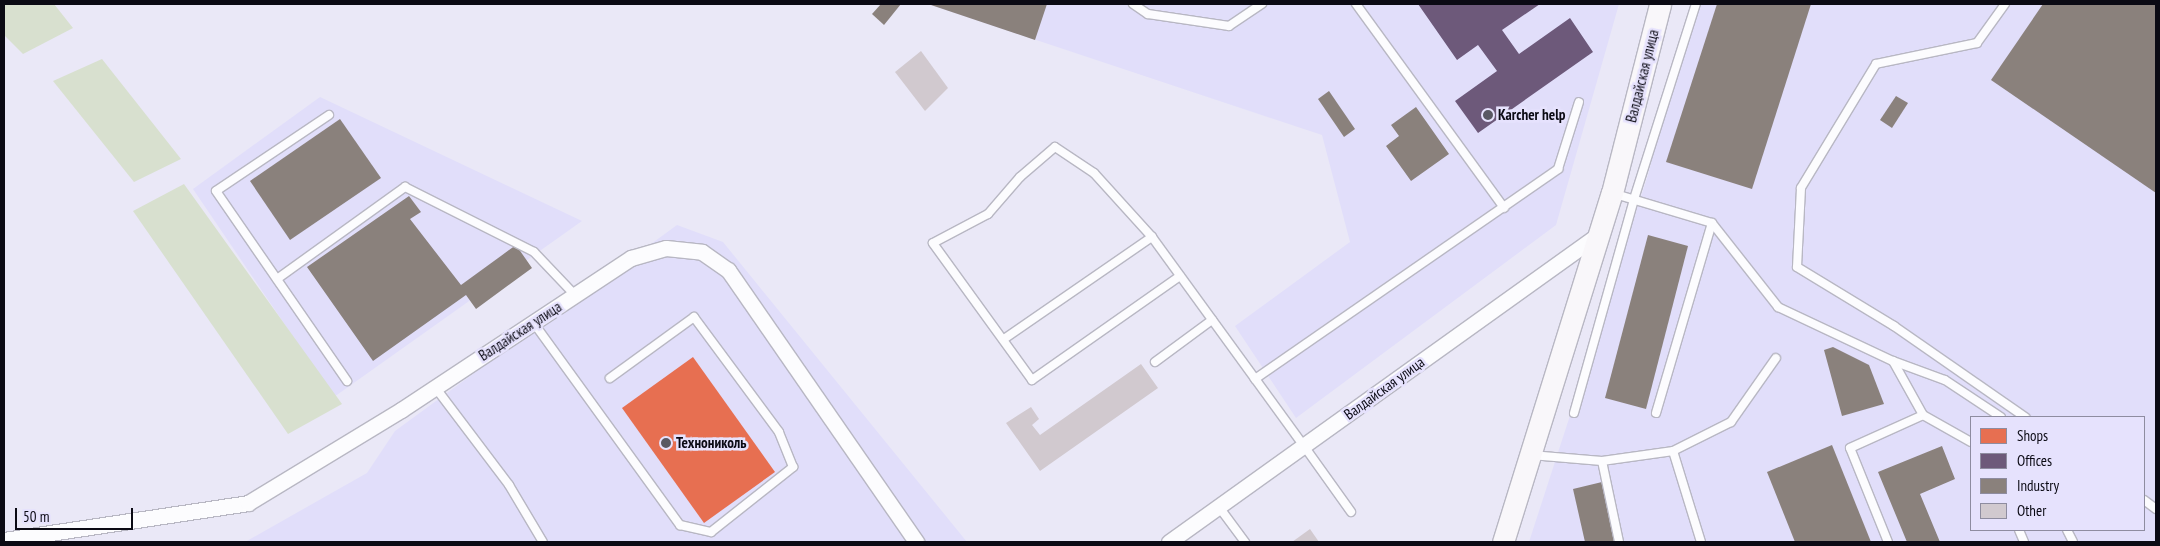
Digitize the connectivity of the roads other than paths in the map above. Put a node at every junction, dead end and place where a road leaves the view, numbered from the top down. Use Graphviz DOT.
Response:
graph roads {
  1 [pos="1133,4"];
  2 [pos="1262,4"];
  3 [pos="1356,4"];
  4 [pos="1660,4"];
  5 [pos="1696,4"];
  6 [pos="2005,4"];
  7 [pos="1580,102"];
  8 [pos="329,115"];
  9 [pos="1612,193"];
  10 [pos="1634,199"];
  11 [pos="1504,208"];
  12 [pos="1712,223"];
  13 [pos="1598,234"];
  14 [pos="1152,237"];
  15 [pos="1180,276"];
  16 [pos="277,279"];
  17 [pos="575,295"];
  18 [pos="1212,320"];
  19 [pos="533,322"];
  20 [pos="1004,339"];
  21 [pos="1776,358"];
  22 [pos="1893,361"];
  23 [pos="1155,362"];
  24 [pos="610,378"];
  25 [pos="1254,379"];
  26 [pos="347,381"];
  27 [pos="435,387"];
  28 [pos="1574,413"];
  29 [pos="1656,413"];
  30 [pos="1923,415"];
  31 [pos="1999,416"];
  32 [pos="2024,416"];
  33 [pos="1970,441"];
  34 [pos="1304,446"];
  35 [pos="1673,450"];
  36 [pos="1528,455"];
  37 [pos="1602,461"];
  38 [pos="2145,501"];
  39 [pos="1219,507"];
  40 [pos="2156,509"];
  41 [pos="1351,512"];
  42 [pos="4,540"];
  43 [pos="544,542"];
  44 [pos="916,542"];
  45 [pos="1169,542"];
  46 [pos="1245,542"];
  47 [pos="1503,542"];
  48 [pos="1619,542"];
  49 [pos="1701,542"];
  50 [pos="1888,542"];
  1 -- 2 [label="lane"];
  3 -- 11 [label="lane"];
  4 -- 9 [label="street, Валдайская улица"];
  5 -- 10 [label="lane"];
  6 -- 32 [label="lane"];
  7 -- 11 [label="lane"];
  8 -- 16 [label="lane"];
  9 -- 10 [label="lane"];
  9 -- 13 [label="street, Валдайская улица"];
  10 -- 12 [label="lane"];
  10 -- 28 [label="lane"];
  11 -- 25 [label="lane"];
  12 -- 22 [label="lane"];
  12 -- 29 [label="lane"];
  13 -- 34 [label="street, Валдайская улица"];
  13 -- 36 [label="street, Валдайская улица"];
  14 -- 15 [label="lane"];
  14 -- 20 [label="lane"];
  14 -- 20 [label="lane"];
  15 -- 18 [label="lane"];
  15 -- 20 [label="lane"];
  16 -- 17 [label="lane"];
  16 -- 26 [label="lane"];
  17 -- 19 [label="street, Валдайская улица"];
  17 -- 44 [label="street, Валдайская улица"];
  18 -- 23 [label="lane"];
  18 -- 25 [label="lane"];
  19 -- 24 [label="lane"];
  19 -- 27 [label="street, Валдайская улица"];
  21 -- 35 [label="lane"];
  22 -- 30 [label="lane"];
  22 -- 31 [label="lane"];
  25 -- 34 [label="lane"];
  27 -- 42 [label="street, Валдайская улица"];
  27 -- 43 [label="lane"];
  30 -- 33 [label="lane"];
  30 -- 50 [label="lane"];
  34 -- 39 [label="street, Валдайская улица"];
  34 -- 41 [label="lane"];
  35 -- 37 [label="lane"];
  35 -- 49 [label="lane"];
  36 -- 37 [label="lane"];
  36 -- 47 [label="street, Валдайская улица"];
  37 -- 48 [label="lane"];
  38 -- 40 [label="lane"];
  39 -- 45 [label="street, Валдайская улица"];
  39 -- 46 [label="lane"];
}
